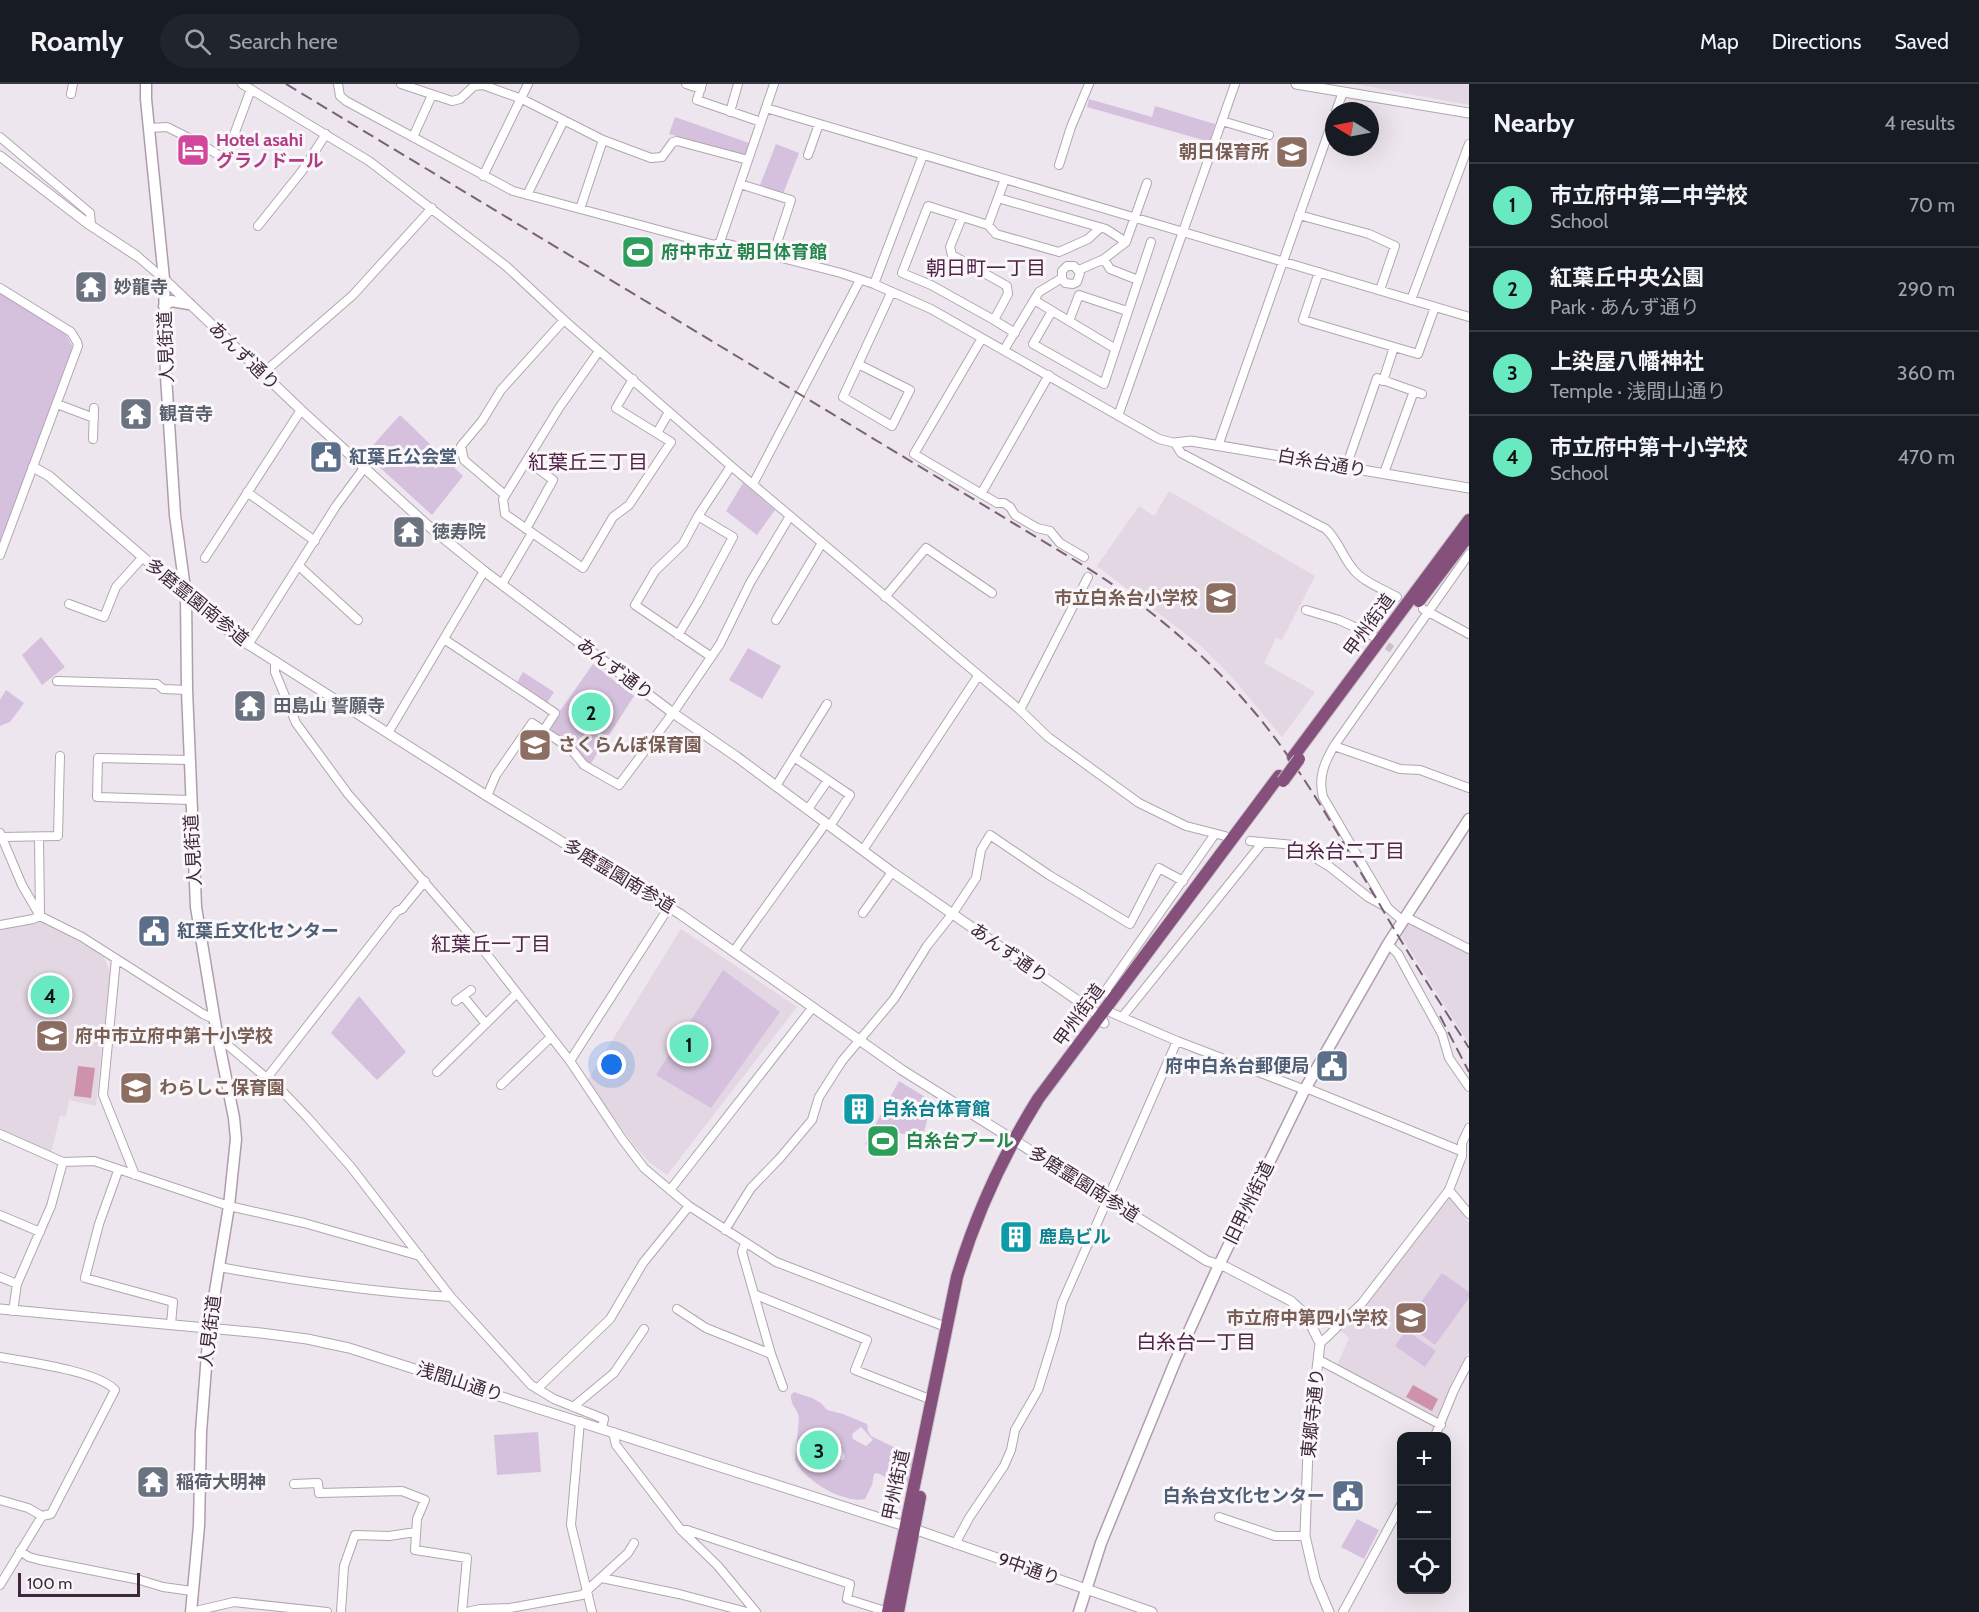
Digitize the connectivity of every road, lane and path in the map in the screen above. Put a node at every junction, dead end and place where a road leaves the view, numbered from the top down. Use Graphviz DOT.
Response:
graph roads {
  1 [pos="73,84"];
  2 [pos="146,84"];
  3 [pos="242,84"];
  4 [pos="400,84"];
  5 [pos="528,84"];
  6 [pos="686,84"];
  7 [pos="738,84"];
  8 [pos="774,84"];
  9 [pos="1089,84"];
  10 [pos="1235,84"];
  11 [pos="1296,84"];
  12 [pos="338,85"];
  13 [pos="701,87"];
  14 [pos="251,89"];
  15 [pos="1343,92"];
  16 [pos="71,94"];
  17 [pos="432,95"];
  18 [pos="522,99"];
  19 [pos="1339,102"];
  20 [pos="766,108"];
  21 [pos="730,112"];
  22 [pos="1469,113"];
  23 [pos="564,120"];
  24 [pos="1222,121"];
  25 [pos="761,122"];
  26 [pos="819,123"];
  27 [pos="150,128"];
  28 [pos="326,135"];
  29 [pos="1269,135"];
  30 [pos="0,137"];
  31 [pos="413,137"];
  32 [pos="603,140"];
  33 [pos="1325,142"];
  34 [pos="1469,144"];
  35 [pos="808,154"];
  36 [pos="923,155"];
  37 [pos="0,156"];
  38 [pos="748,160"];
  39 [pos="1059,165"];
  40 [pos="483,176"];
  41 [pos="1005,179"];
  42 [pos="1147,183"];
  43 [pos="740,184"];
  44 [pos="527,195"];
  45 [pos="998,198"];
  46 [pos="432,208"];
  47 [pos="580,209"];
  48 [pos="1299,215"];
  49 [pos="962,217"];
  50 [pos="1135,218"];
  51 [pos="91,225"];
  52 [pos="988,225"];
  53 [pos="258,226"];
  54 [pos="1100,228"];
  55 [pos="1183,232"];
  56 [pos="720,242"];
  57 [pos="1126,242"];
  58 [pos="1151,242"];
  59 [pos="773,255"];
  60 [pos="138,256"];
  61 [pos="1104,259"];
  62 [pos="1284,262"];
  63 [pos="1079,270"];
  64 [pos="1319,272"];
  65 [pos="1062,278"];
  66 [pos="164,279"];
  67 [pos="860,280"];
  68 [pos="1138,280"];
  69 [pos="874,284"];
  70 [pos="0,288"];
  71 [pos="1380,290"];
  72 [pos="891,293"];
  73 [pos="1034,300"];
  74 [pos="1411,300"];
  75 [pos="189,304"];
  76 [pos="164,306"];
  77 [pos="1435,307"];
  78 [pos="1052,311"];
  79 [pos="1127,311"];
  80 [pos="1469,317"];
  81 [pos="564,320"];
  82 [pos="994,320"];
  83 [pos="1069,321"];
  84 [pos="1015,333"];
  85 [pos="982,338"];
  86 [pos="1394,347"];
  87 [pos="1114,348"];
  88 [pos="1004,350"];
  89 [pos="599,351"];
  90 [pos="858,364"];
  91 [pos="262,374"];
  92 [pos="1049,375"];
  93 [pos="633,379"];
  94 [pos="1383,381"];
  95 [pos="1414,391"];
  96 [pos="1422,394"];
  97 [pos="57,404"];
  98 [pos="94,408"];
  99 [pos="301,410"];
  100 [pos="669,412"];
  101 [pos="1118,416"];
  102 [pos="94,418"];
  103 [pos="657,433"];
  104 [pos="93,439"];
  105 [pos="1175,443"];
  106 [pos="1218,446"];
  107 [pos="528,461"];
  108 [pos="731,466"];
  109 [pos="1346,466"];
  110 [pos="33,467"];
  111 [pos="364,468"];
  112 [pos="1384,473"];
  113 [pos="753,484"];
  114 [pos="1469,488"];
  115 [pos="248,492"];
  116 [pos="981,494"];
  117 [pos="505,495"];
  118 [pos="698,516"];
  119 [pos="790,516"];
  120 [pos="1469,520"];
  121 [pos="529,531"];
  122 [pos="1469,535"];
  123 [pos="315,541"];
  124 [pos="822,543"];
  125 [pos="1469,554"];
  126 [pos="0,555"];
  127 [pos="1084,557"];
  128 [pos="142,558"];
  129 [pos="205,558"];
  130 [pos="299,566"];
  131 [pos="484,571"];
  132 [pos="1088,577"];
  133 [pos="502,584"];
  134 [pos="1386,591"];
  135 [pos="992,593"];
  136 [pos="186,596"];
  137 [pos="885,597"];
  138 [pos="1397,597"];
  139 [pos="69,604"];
  140 [pos="1306,610"];
  141 [pos="1426,611"];
  142 [pos="358,620"];
  143 [pos="776,621"];
  144 [pos="1368,633"];
  145 [pos="678,634"];
  146 [pos="1469,634"];
  147 [pos="1376,638"];
  148 [pos="444,639"];
  149 [pos="248,645"];
  150 [pos="710,656"];
  151 [pos="275,661"];
  152 [pos="978,676"];
  153 [pos="57,681"];
  154 [pos="187,690"];
  155 [pos="827,704"];
  156 [pos="1020,710"];
  157 [pos="673,712"];
  158 [pos="544,730"];
  159 [pos="388,733"];
  160 [pos="1334,746"];
  161 [pos="60,756"];
  162 [pos="794,757"];
  163 [pos="1296,758"];
  164 [pos="189,760"];
  165 [pos="1281,779"];
  166 [pos="828,780"];
  167 [pos="776,786"];
  168 [pos="1469,788"];
  169 [pos="487,796"];
  170 [pos="191,800"];
  171 [pos="808,809"];
  172 [pos="1469,819"];
  173 [pos="828,824"];
  174 [pos="1215,834"];
  175 [pos="1,835"];
  176 [pos="1225,836"];
  177 [pos="39,837"];
  178 [pos="1250,841"];
  179 [pos="1263,842"];
  180 [pos="863,850"];
  181 [pos="892,872"];
  182 [pos="425,881"];
  183 [pos="1184,881"];
  184 [pos="669,907"];
  185 [pos="1388,908"];
  186 [pos="862,913"];
  187 [pos="953,913"];
  188 [pos="40,916"];
  189 [pos="1404,919"];
  190 [pos="0,925"];
  191 [pos="1388,944"];
  192 [pos="1469,949"];
  193 [pos="734,951"];
  194 [pos="116,959"];
  195 [pos="471,990"];
  196 [pos="518,993"];
  197 [pos="463,996"];
  198 [pos="1112,1000"];
  199 [pos="456,1001"];
  200 [pos="813,1007"];
  201 [pos="1110,1017"];
  202 [pos="214,1019"];
  203 [pos="486,1024"];
  204 [pos="218,1037"];
  205 [pos="551,1037"];
  206 [pos="860,1040"];
  207 [pos="1177,1041"];
  208 [pos="570,1060"];
  209 [pos="437,1072"];
  210 [pos="266,1078"];
  211 [pos="501,1085"];
  212 [pos="1469,1087"];
  213 [pos="1305,1089"];
  214 [pos="1469,1128"];
  215 [pos="0,1134"];
  216 [pos="1016,1142"];
  217 [pos="1461,1151"];
  218 [pos="63,1162"];
  219 [pos="118,1171"];
  220 [pos="135,1175"];
  221 [pos="670,1190"];
  222 [pos="1449,1190"];
  223 [pos="1107,1199"];
  224 [pos="229,1206"];
  225 [pos="689,1206"];
  226 [pos="1469,1214"];
  227 [pos="0,1215"];
  228 [pos="725,1230"];
  229 [pos="39,1232"];
  230 [pos="745,1243"];
  231 [pos="420,1256"];
  232 [pos="1219,1265"];
  233 [pos="219,1268"];
  234 [pos="0,1277"];
  235 [pos="18,1284"];
  236 [pos="756,1295"];
  237 [pos="451,1297"];
  238 [pos="677,1309"];
  239 [pos="0,1310"];
  240 [pos="13,1311"];
  241 [pos="171,1324"];
  242 [pos="946,1327"];
  243 [pos="209,1328"];
  244 [pos="644,1329"];
  245 [pos="1320,1342"];
  246 [pos="771,1354"];
  247 [pos="0,1357"];
  248 [pos="1319,1360"];
  249 [pos="1469,1361"];
  250 [pos="783,1387"];
  251 [pos="537,1389"];
  252 [pos="932,1400"];
  253 [pos="573,1407"];
  254 [pos="580,1421"];
  255 [pos="1441,1425"];
  256 [pos="602,1428"];
  257 [pos="613,1432"];
  258 [pos="1438,1432"];
  259 [pos="294,1484"];
  260 [pos="0,1500"];
  261 [pos="1397,1511"];
  262 [pos="42,1516"];
  263 [pos="1219,1517"];
  264 [pos="910,1528"];
  265 [pos="681,1530"];
  266 [pos="416,1532"];
  267 [pos="1305,1536"];
  268 [pos="634,1543"];
  269 [pos="955,1544"];
  270 [pos="20,1551"];
  271 [pos="602,1578"];
  272 [pos="0,1585"];
  273 [pos="1085,1588"];
  274 [pos="192,1591"];
  275 [pos="588,1592"];
  276 [pos="308,1611"];
  277 [pos="191,1612"];
  278 [pos="327,1612"];
  279 [pos="341,1612"];
  280 [pos="462,1612"];
  281 [pos="467,1612"];
  282 [pos="592,1612"];
  283 [pos="747,1612"];
  284 [pos="756,1612"];
  285 [pos="888,1612"];
  286 [pos="898,1612"];
  287 [pos="1078,1612"];
  288 [pos="1152,1612"];
  289 [pos="1329,1612"];
  290 [pos="1343,1612"];
  1 -- 16 [label="street"];
  2 -- 27 [label="main road, 人見街道"];
  3 -- 14 [label="street"];
  4 -- 17 [label="street"];
  5 -- 18 [label="street"];
  6 -- 13 [label="street"];
  7 -- 21 [label="street"];
  8 -- 20 [label="street"];
  9 -- 39 [label="street"];
  10 -- 24 [label="street"];
  11 -- 15 [label="street"];
  12 -- 31 [label="street"];
  13 -- 21 [label="street"];
  14 -- 27 [label="street"];
  14 -- 28 [label="street"];
  15 -- 19 [label="street"];
  15 -- 22 [label="street"];
  17 -- 18 [label="street"];
  17 -- 31 [label="street"];
  18 -- 23 [label="street"];
  18 -- 40 [label="street"];
  20 -- 25 [label="street"];
  20 -- 26 [label="street"];
  21 -- 25 [label="street"];
  23 -- 32 [label="street"];
  23 -- 44 [label="street"];
  24 -- 29 [label="street"];
  24 -- 55 [label="street"];
  25 -- 38 [label="street"];
  26 -- 35 [label="street"];
  26 -- 36 [label="street"];
  27 -- 66 [label="main road, 人見街道"];
  28 -- 46 [label="street"];
  28 -- 53 [label="street"];
  30 -- 51 [label="street"];
  31 -- 40 [label="street"];
  32 -- 38 [label="street"];
  32 -- 47 [label="street"];
  33 -- 48 [label="street"];
  34 -- 74 [label="street"];
  36 -- 41 [label="street"];
  36 -- 69 [label="street"];
  37 -- 51 [label="street"];
  38 -- 43 [label="street"];
  40 -- 44 [label="street"];
  41 -- 45 [label="street"];
  41 -- 50 [label="street"];
  42 -- 50 [label="street"];
  43 -- 56 [label="street"];
  43 -- 59 [label="street"];
  44 -- 47 [label="street"];
  45 -- 52 [label="street"];
  45 -- 54 [label="street"];
  46 -- 81 [label="street"];
  46 -- 91 [label="street"];
  47 -- 56 [label="street"];
  48 -- 62 [label="street"];
  48 -- 71 [label="street"];
  49 -- 52 [label="street"];
  49 -- 82 [label="street"];
  49 -- 82 [label="street"];
  50 -- 55 [label="street"];
  50 -- 57 [label="street"];
  51 -- 60 [label="street"];
  52 -- 54 [label="street"];
  54 -- 57 [label="street"];
  55 -- 62 [label="street"];
  55 -- 101 [label="street"];
  56 -- 59 [label="street"];
  57 -- 61 [label="street"];
  58 -- 68 [label="street"];
  59 -- 67 [label="street"];
  60 -- 66 [label="street"];
  61 -- 63 [label="street"];
  61 -- 68 [label="street"];
  62 -- 64 [label="street"];
  62 -- 106 [label="street"];
  63 -- 65 [label="street"];
  63 -- 65 [label="street"];
  64 -- 71 [label="street"];
  64 -- 86 [label="street"];
  65 -- 73 [label="street"];
  66 -- 75 [label="street, あんず通り"];
  66 -- 76 [label="main road, 人見街道"];
  67 -- 69 [label="street"];
  67 -- 113 [label="street"];
  68 -- 79 [label="street"];
  69 -- 72 [label="street"];
  70 -- 97 [label="street"];
  71 -- 74 [label="street"];
  72 -- 85 [label="street"];
  72 -- 90 [label="street"];
  73 -- 78 [label="street"];
  73 -- 84 [label="street"];
  74 -- 77 [label="street"];
  75 -- 76 [label="main road"];
  75 -- 91 [label="street, あんず通り"];
  76 -- 136 [label="main road, 人見街道"];
  77 -- 80 [label="street"];
  77 -- 86 [label="street"];
  78 -- 83 [label="street"];
  78 -- 87 [label="street"];
  79 -- 83 [label="street"];
  79 -- 87 [label="street"];
  81 -- 89 [label="street"];
  81 -- 117 [label="street"];
  82 -- 84 [label="street"];
  83 -- 87 [label="street"];
  84 -- 88 [label="street"];
  85 -- 88 [label="street"];
  85 -- 116 [label="street"];
  86 -- 94 [label="street"];
  88 -- 92 [label="street"];
  89 -- 93 [label="street"];
  89 -- 107 [label="street"];
  90 -- 90 [label="street"];
  91 -- 99 [label="street, あんず通り"];
  92 -- 101 [label="street"];
  92 -- 116 [label="street"];
  93 -- 100 [label="street"];
  93 -- 103 [label="street"];
  94 -- 95 [label="street"];
  94 -- 109 [label="street"];
  95 -- 96 [label="street"];
  95 -- 112 [label="street"];
  97 -- 102 [label="street"];
  97 -- 110 [label="street"];
  98 -- 102 [label="street"];
  99 -- 111 [label="street, あんず通り"];
  99 -- 115 [label="street"];
  100 -- 103 [label="street"];
  100 -- 108 [label="street"];
  101 -- 105 [label="street"];
  102 -- 104 [label="street"];
  103 -- 121 [label="street"];
  105 -- 106 [label="street, 白糸台通り"];
  105 -- 134 [label="street"];
  106 -- 109 [label="street, 白糸台通り"];
  107 -- 117 [label="street"];
  107 -- 121 [label="street"];
  108 -- 113 [label="street"];
  108 -- 118 [label="street"];
  109 -- 112 [label="street, 白糸台通り"];
  110 -- 126 [label="street"];
  110 -- 128 [label="street, 多磨霊園南参道"];
  111 -- 123 [label="street"];
  111 -- 131 [label="street, あんず通り"];
  112 -- 114 [label="street, 白糸台通り"];
  113 -- 119 [label="street"];
  115 -- 123 [label="street"];
  115 -- 129 [label="street"];
  116 -- 127 [label="street"];
  117 -- 121 [label="street"];
  118 -- 145 [label="street"];
  118 -- 145 [label="street"];
  119 -- 124 [label="street"];
  119 -- 150 [label="street"];
  120 -- 163 [label="highway, 甲州街道"];
  121 -- 133 [label="street"];
  122 -- 163 [label="highway, 甲州街道"];
  123 -- 130 [label="street"];
  124 -- 137 [label="street"];
  124 -- 143 [label="street"];
  125 -- 141 [label="street"];
  128 -- 136 [label="street, 多磨霊園南参道"];
  128 -- 139 [label="street"];
  130 -- 142 [label="street"];
  130 -- 149 [label="street"];
  131 -- 133 [label="street, あんず通り"];
  131 -- 148 [label="street"];
  132 -- 156 [label="street"];
  133 -- 157 [label="street, あんず通り"];
  134 -- 138 [label="street"];
  134 -- 144 [label="street"];
  135 -- 137 [label="street"];
  136 -- 149 [label="street, 多磨霊園南参道"];
  136 -- 154 [label="main road, 人見街道"];
  137 -- 152 [label="street"];
  140 -- 144 [label="street"];
  141 -- 146 [label="street"];
  141 -- 160 [label="street"];
  144 -- 147 [label="street"];
  145 -- 150 [label="street"];
  148 -- 158 [label="street"];
  148 -- 159 [label="street"];
  149 -- 151 [label="street, 多磨霊園南参道"];
  150 -- 157 [label="street"];
  151 -- 159 [label="street, 多磨霊園南参道"];
  151 -- 182 [label="street"];
  152 -- 156 [label="street"];
  152 -- 180 [label="street"];
  153 -- 154 [label="street"];
  154 -- 164 [label="main road, 人見街道"];
  155 -- 162 [label="street"];
  156 -- 174 [label="street"];
  157 -- 158 [label="street"];
  157 -- 167 [label="street, あんず通り"];
  158 -- 169 [label="street"];
  159 -- 169 [label="street, 多磨霊園南参道"];
  160 -- 168 [label="street"];
  160 -- 185 [label="street"];
  161 -- 177 [label="street"];
  162 -- 166 [label="street"];
  162 -- 167 [label="street"];
  163 -- 165 [label="highway, 甲州街道"];
  164 -- 170 [label="main road, 人見街道"];
  164 -- 170 [label="street"];
  165 -- 198 [label="highway, 甲州街道"];
  165 -- 201 [label="highway, 甲州街道"];
  166 -- 171 [label="street"];
  166 -- 173 [label="street"];
  167 -- 171 [label="street, あんず通り"];
  169 -- 184 [label="street, 多磨霊園南参道"];
  170 -- 202 [label="main road, 人見街道"];
  171 -- 173 [label="street, あんず通り"];
  172 -- 189 [label="main road, 旧甲州街道"];
  173 -- 180 [label="street, あんず通り"];
  173 -- 193 [label="street"];
  174 -- 176 [label="street"];
  174 -- 183 [label="street"];
  175 -- 177 [label="street"];
  175 -- 188 [label="street"];
  177 -- 188 [label="street"];
  178 -- 179 [label="street"];
  179 -- 185 [label="street"];
  179 -- 201 [label="street"];
  180 -- 181 [label="street, あんず通り"];
  181 -- 186 [label="street"];
  181 -- 187 [label="street, あんず通り"];
  182 -- 196 [label="street"];
  182 -- 210 [label="street"];
  183 -- 187 [label="street"];
  183 -- 198 [label="street"];
  184 -- 193 [label="street, 多磨霊園南参道"];
  184 -- 208 [label="street"];
  185 -- 189 [label="street"];
  187 -- 201 [label="street, あんず通り"];
  187 -- 206 [label="street"];
  188 -- 190 [label="street"];
  188 -- 194 [label="street"];
  189 -- 191 [label="main road, 旧甲州街道"];
  189 -- 192 [label="street"];
  191 -- 212 [label="street"];
  191 -- 213 [label="main road, 旧甲州街道"];
  193 -- 200 [label="street, 多磨霊園南参道"];
  194 -- 202 [label="street"];
  194 -- 220 [label="street"];
  195 -- 197 [label="street"];
  196 -- 203 [label="street"];
  196 -- 205 [label="street"];
  197 -- 199 [label="street"];
  197 -- 203 [label="street"];
  198 -- 201 [label="highway, 甲州街道"];
  200 -- 206 [label="street, 多磨霊園南参道"];
  200 -- 221 [label="street"];
  201 -- 207 [label="street"];
  201 -- 216 [label="highway, 甲州街道"];
  202 -- 204 [label="main road, 人見街道"];
  203 -- 209 [label="street"];
  204 -- 210 [label="street"];
  204 -- 224 [label="main road, 人見街道"];
  205 -- 208 [label="street"];
  205 -- 211 [label="street"];
  206 -- 216 [label="street, 多磨霊園南参道"];
  206 -- 228 [label="street"];
  207 -- 213 [label="street"];
  207 -- 223 [label="street"];
  208 -- 221 [label="street"];
  210 -- 231 [label="street"];
  213 -- 217 [label="street"];
  213 -- 232 [label="main road, 旧甲州街道"];
  214 -- 217 [label="street"];
  215 -- 218 [label="street"];
  216 -- 223 [label="street, 多磨霊園南参道"];
  216 -- 242 [label="highway, 甲州街道"];
  216 -- 264 [label="highway, 甲州街道"];
  217 -- 222 [label="street"];
  218 -- 219 [label="street"];
  218 -- 229 [label="street"];
  219 -- 220 [label="street"];
  219 -- 241 [label="street"];
  220 -- 224 [label="street"];
  221 -- 225 [label="street"];
  222 -- 226 [label="street"];
  222 -- 245 [label="street"];
  223 -- 232 [label="street, 多磨霊園南参道"];
  223 -- 269 [label="street"];
  224 -- 231 [label="street"];
  224 -- 233 [label="main road, 人見街道"];
  225 -- 228 [label="street"];
  225 -- 251 [label="street"];
  227 -- 229 [label="street"];
  228 -- 230 [label="street"];
  229 -- 235 [label="street"];
  230 -- 236 [label="street"];
  230 -- 242 [label="street"];
  231 -- 237 [label="street"];
  232 -- 245 [label="street, 東郷寺通り"];
  232 -- 273 [label="main road, 旧甲州街道"];
  233 -- 237 [label="street"];
  233 -- 243 [label="main road, 人見街道"];
  234 -- 235 [label="street"];
  235 -- 240 [label="street"];
  236 -- 246 [label="street"];
  236 -- 252 [label="street"];
  237 -- 251 [label="street"];
  238 -- 246 [label="street"];
  239 -- 240 [label="street, 浅間山通り"];
  240 -- 241 [label="street, 浅間山通り"];
  241 -- 243 [label="street, 浅間山通り"];
  242 -- 252 [label="highway, 甲州街道"];
  243 -- 254 [label="street, 浅間山通り"];
  243 -- 274 [label="main road, 人見街道"];
  244 -- 253 [label="street"];
  245 -- 248 [label="street, 東郷寺通り"];
  246 -- 250 [label="street"];
  247 -- 262 [label="street"];
  248 -- 255 [label="street"];
  248 -- 267 [label="street, 東郷寺通り"];
  249 -- 255 [label="street"];
  251 -- 253 [label="street"];
  252 -- 264 [label="highway, 甲州街道"];
  253 -- 256 [label="street"];
  254 -- 256 [label="street, 浅間山通り"];
  254 -- 275 [label="street"];
  255 -- 258 [label="street"];
  256 -- 257 [label="street, 浅間山通り"];
  257 -- 264 [label="street, 浅間山通り"];
  257 -- 265 [label="street"];
  259 -- 266 [label="street"];
  260 -- 262 [label="street"];
  261 -- 290 [label="street"];
  262 -- 270 [label="street"];
  263 -- 267 [label="street"];
  264 -- 269 [label="street, 9中通り"];
  264 -- 285 [label="highway, 甲州街道"];
  264 -- 286 [label="highway, 甲州街道"];
  265 -- 284 [label="street"];
  265 -- 285 [label="street"];
  266 -- 279 [label="street"];
  266 -- 280 [label="street"];
  267 -- 289 [label="street, 東郷寺通り"];
  268 -- 271 [label="street"];
  269 -- 273 [label="street, 9中通り"];
  270 -- 272 [label="street"];
  270 -- 274 [label="street"];
  271 -- 275 [label="street"];
  271 -- 283 [label="street"];
  273 -- 287 [label="main road, 旧甲州街道"];
  273 -- 288 [label="street, 9中通り"];
  274 -- 277 [label="main road, 人見街道"];
  275 -- 281 [label="street"];
  275 -- 282 [label="street"];
  276 -- 277 [label="street"];
  276 -- 278 [label="street"];
}
